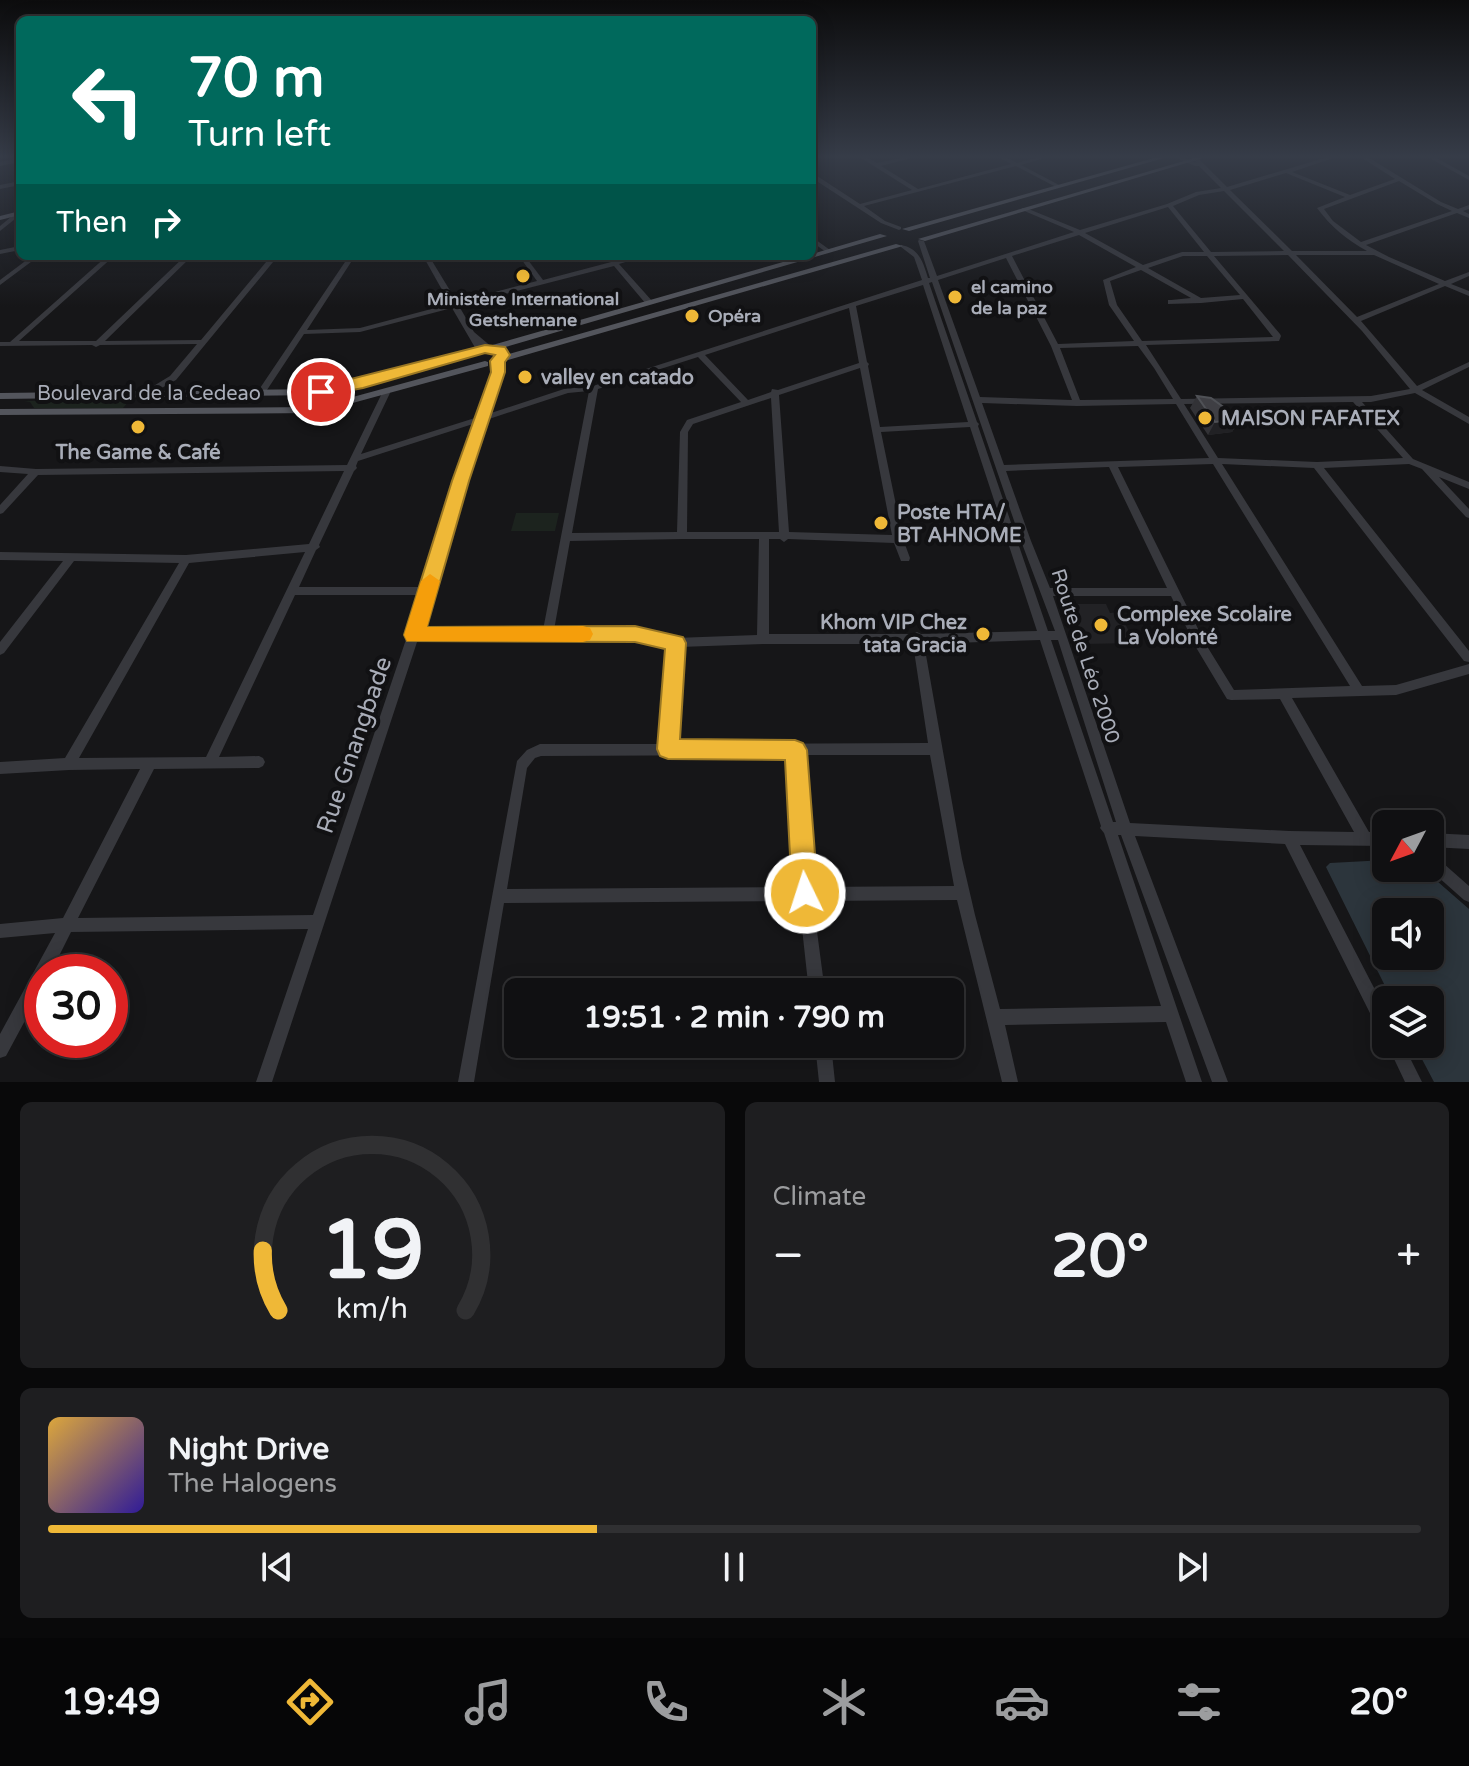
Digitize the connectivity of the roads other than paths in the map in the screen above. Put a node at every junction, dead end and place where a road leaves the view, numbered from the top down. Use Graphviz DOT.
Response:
graph roads {
  1 [pos="850,206"];
  2 [pos="859,206"];
  3 [pos="982,206"];
  4 [pos="1033,206"];
  5 [pos="1165,206"];
  6 [pos="1170,206"];
  7 [pos="1242,206"];
  8 [pos="1324,206"];
  9 [pos="1447,206"];
  10 [pos="1469,207"];
  11 [pos="1024,209"];
  12 [pos="1455,211"];
  13 [pos="16,212"];
  14 [pos="1469,216"];
  15 [pos="903,228"];
  16 [pos="0,229"];
  17 [pos="884,234"];
  18 [pos="1082,234"];
  19 [pos="922,240"];
  20 [pos="816,242"];
  21 [pos="1362,244"];
  22 [pos="901,246"];
  23 [pos="828,251"];
  24 [pos="1288,252"];
  25 [pos="1210,253"];
  26 [pos="1374,253"];
  27 [pos="816,254"];
  28 [pos="1008,255"];
  29 [pos="31,260"];
  30 [pos="106,260"];
  31 [pos="185,260"];
  32 [pos="272,260"];
  33 [pos="349,260"];
  34 [pos="428,260"];
  35 [pos="525,260"];
  36 [pos="627,260"];
  37 [pos="796,260"];
  38 [pos="615,263"];
  39 [pos="1140,267"];
  40 [pos="1469,274"];
  41 [pos="930,280"];
  42 [pos="541,282"];
  43 [pos="0,283"];
  44 [pos="1447,284"];
  45 [pos="1469,294"];
  46 [pos="1246,297"];
  47 [pos="1201,301"];
  48 [pos="649,302"];
  49 [pos="1171,302"];
  50 [pos="454,304"];
  51 [pos="852,305"];
  52 [pos="1356,320"];
  53 [pos="304,332"];
  54 [pos="200,342"];
  55 [pos="0,344"];
  56 [pos="12,344"];
  57 [pos="1140,344"];
  58 [pos="96,345"];
  59 [pos="1055,346"];
  60 [pos="485,350"];
  61 [pos="700,354"];
  62 [pos="485,364"];
  63 [pos="865,364"];
  64 [pos="1469,364"];
  65 [pos="497,365"];
  66 [pos="173,378"];
  67 [pos="594,388"];
  68 [pos="1416,390"];
  69 [pos="775,391"];
  70 [pos="146,393"];
  71 [pos="175,393"];
  72 [pos="386,393"];
  73 [pos="260,394"];
  74 [pos="0,396"];
  75 [pos="1355,399"];
  76 [pos="979,400"];
  77 [pos="744,401"];
  78 [pos="1176,401"];
  79 [pos="1077,403"];
  80 [pos="0,412"];
  81 [pos="128,412"];
  82 [pos="156,412"];
  83 [pos="481,419"];
  84 [pos="1469,421"];
  85 [pos="975,424"];
  86 [pos="877,430"];
  87 [pos="1213,461"];
  88 [pos="1410,461"];
  89 [pos="354,463"];
  90 [pos="1317,465"];
  91 [pos="1113,466"];
  92 [pos="1425,467"];
  93 [pos="1001,468"];
  94 [pos="0,469"];
  95 [pos="36,472"];
  96 [pos="1469,486"];
  97 [pos="0,511"];
  98 [pos="1469,515"];
  99 [pos="764,535"];
  100 [pos="682,536"];
  101 [pos="566,537"];
  102 [pos="784,538"];
  103 [pos="898,539"];
  104 [pos="315,547"];
  105 [pos="0,556"];
  106 [pos="72,556"];
  107 [pos="905,558"];
  108 [pos="186,559"];
  109 [pos="293,591"];
  110 [pos="427,591"];
  111 [pos="1047,592"];
  112 [pos="1174,592"];
  113 [pos="548,634"];
  114 [pos="414,635"];
  115 [pos="1044,635"];
  116 [pos="1062,635"];
  117 [pos="917,637"];
  118 [pos="763,639"];
  119 [pos="675,643"];
  120 [pos="0,650"];
  121 [pos="1469,658"];
  122 [pos="1469,669"];
  123 [pos="1358,689"];
  124 [pos="1284,695"];
  125 [pos="668,749"];
  126 [pos="934,749"];
  127 [pos="795,750"];
  128 [pos="210,762"];
  129 [pos="259,762"];
  130 [pos="150,763"];
  131 [pos="69,764"];
  132 [pos="0,768"];
  133 [pos="1107,828"];
  134 [pos="1125,828"];
  135 [pos="1289,838"];
  136 [pos="1365,838"];
  137 [pos="1372,838"];
  138 [pos="1444,841"];
  139 [pos="1469,842"];
  140 [pos="1444,873"];
  141 [pos="805,893"];
  142 [pos="962,893"];
  143 [pos="1469,895"];
  144 [pos="500,896"];
  145 [pos="318,922"];
  146 [pos="69,925"];
  147 [pos="0,931"];
  148 [pos="53,954"];
  149 [pos="815,978"];
  150 [pos="1372,1000"];
  151 [pos="24,1007"];
  152 [pos="1170,1014"];
  153 [pos="997,1017"];
  154 [pos="0,1050"];
  155 [pos="824,1058"];
  156 [pos="1402,1058"];
  157 [pos="264,1082"];
  158 [pos="466,1082"];
  159 [pos="827,1082"];
  160 [pos="1010,1082"];
  161 [pos="1194,1082"];
  162 [pos="1220,1082"];
  163 [pos="1414,1082"];
  1 -- 17 [label="street"];
  2 -- 15 [label="street"];
  3 -- 15 [label="main road"];
  4 -- 11 [label="main road"];
  5 -- 18 [label="street"];
  6 -- 25 [label="street"];
  7 -- 24 [label="street"];
  8 -- 21 [label="street"];
  9 -- 12 [label="street"];
  10 -- 12 [label="street"];
  11 -- 18 [label="street"];
  11 -- 19 [label="main road"];
  12 -- 14 [label="street"];
  12 -- 21 [label="street"];
  13 -- 16 [label="street"];
  15 -- 17 [label="main road, Boulevard de la Cedeao"];
  15 -- 19 [label="main road"];
  17 -- 22 [label="main road"];
  17 -- 23 [label="main road, Boulevard de la Cedeao"];
  18 -- 28 [label="street"];
  18 -- 39 [label="street"];
  19 -- 22 [label="main road"];
  19 -- 41 [label="street, Route de Léo 2000"];
  20 -- 23 [label="street"];
  21 -- 26 [label="street"];
  22 -- 41 [label="street, Route de Léo 2000"];
  22 -- 65 [label="main road"];
  23 -- 27 [label="main road, Boulevard de la Cedeao"];
  24 -- 25 [label="street"];
  24 -- 26 [label="street"];
  24 -- 52 [label="street"];
  25 -- 39 [label="street"];
  25 -- 46 [label="street"];
  26 -- 44 [label="street"];
  28 -- 41 [label="street"];
  28 -- 59 [label="street"];
  29 -- 43 [label="street"];
  30 -- 56 [label="street"];
  31 -- 58 [label="street"];
  32 -- 54 [label="street"];
  33 -- 53 [label="street"];
  34 -- 50 [label="street"];
  35 -- 42 [label="street"];
  36 -- 38 [label="street"];
  37 -- 48 [label="main road, Boulevard de la Cedeao"];
  38 -- 42 [label="street"];
  38 -- 48 [label="street"];
  39 -- 47 [label="street"];
  39 -- 57 [label="street"];
  40 -- 44 [label="street"];
  41 -- 51 [label="street"];
  41 -- 76 [label="street, Route de Léo 2000"];
  41 -- 85 [label="street, Route de Léo 2000"];
  42 -- 50 [label="street"];
  44 -- 45 [label="street"];
  44 -- 52 [label="street"];
  46 -- 47 [label="street"];
  46 -- 57 [label="street"];
  47 -- 49 [label="street"];
  48 -- 60 [label="main road, Boulevard de la Cedeao"];
  50 -- 53 [label="street"];
  50 -- 60 [label="street"];
  51 -- 61 [label="street"];
  51 -- 63 [label="street"];
  52 -- 68 [label="street"];
  53 -- 73 [label="street"];
  54 -- 58 [label="street"];
  54 -- 66 [label="street"];
  55 -- 56 [label="street"];
  56 -- 58 [label="street"];
  57 -- 59 [label="street"];
  57 -- 78 [label="street"];
  59 -- 79 [label="street"];
  60 -- 62 [label="main road"];
  60 -- 65 [label="main road"];
  60 -- 73 [label="main road, Boulevard de la Cedeao"];
  61 -- 67 [label="street"];
  61 -- 77 [label="street"];
  62 -- 65 [label="main road, Boulevard de la Cedeao"];
  62 -- 72 [label="main road, Boulevard de la Cedeao"];
  63 -- 69 [label="street"];
  63 -- 86 [label="street"];
  64 -- 68 [label="street"];
  65 -- 83 [label="street, Rue Gnangbade"];
  66 -- 70 [label="street"];
  66 -- 71 [label="street"];
  67 -- 83 [label="street"];
  67 -- 101 [label="street"];
  68 -- 75 [label="street"];
  68 -- 84 [label="street"];
  69 -- 77 [label="street"];
  69 -- 102 [label="street"];
  70 -- 71 [label="main road, Boulevard de la Cedeao"];
  70 -- 74 [label="main road, Boulevard de la Cedeao"];
  70 -- 81 [label="main road"];
  71 -- 73 [label="main road, Boulevard de la Cedeao"];
  71 -- 82 [label="main road"];
  72 -- 82 [label="main road, Boulevard de la Cedeao"];
  72 -- 89 [label="street"];
  75 -- 78 [label="street"];
  75 -- 88 [label="street"];
  76 -- 79 [label="street"];
  76 -- 93 [label="street, Route de Léo 2000"];
  77 -- 100 [label="street"];
  78 -- 79 [label="street"];
  78 -- 87 [label="street"];
  80 -- 81 [label="main road, Boulevard de la Cedeao"];
  81 -- 82 [label="main road, Boulevard de la Cedeao"];
  83 -- 89 [label="street"];
  83 -- 110 [label="street, Rue Gnangbade"];
  85 -- 86 [label="street"];
  85 -- 115 [label="street, Route de Léo 2000"];
  86 -- 103 [label="street"];
  87 -- 90 [label="street"];
  87 -- 91 [label="street"];
  87 -- 123 [label="street"];
  88 -- 90 [label="street"];
  88 -- 92 [label="street"];
  89 -- 95 [label="street"];
  89 -- 104 [label="street"];
  90 -- 121 [label="street"];
  91 -- 93 [label="street"];
  91 -- 112 [label="street"];
  92 -- 96 [label="street"];
  92 -- 98 [label="street"];
  93 -- 111 [label="street, Route de Léo 2000"];
  94 -- 95 [label="street"];
  95 -- 97 [label="street"];
  99 -- 100 [label="street"];
  99 -- 102 [label="street"];
  99 -- 118 [label="street"];
  100 -- 101 [label="street"];
  101 -- 113 [label="street"];
  102 -- 103 [label="street"];
  103 -- 107 [label="street"];
  104 -- 108 [label="street"];
  104 -- 109 [label="street"];
  105 -- 106 [label="street"];
  106 -- 108 [label="street"];
  106 -- 120 [label="street"];
  108 -- 131 [label="street"];
  109 -- 110 [label="street"];
  109 -- 128 [label="street"];
  110 -- 114 [label="street, Rue Gnangbade"];
  111 -- 112 [label="street"];
  111 -- 116 [label="street, Route de Léo 2000"];
  112 -- 124 [label="street"];
  113 -- 114 [label="street"];
  113 -- 119 [label="street"];
  114 -- 145 [label="street, Rue Gnangbade"];
  115 -- 116 [label="street"];
  115 -- 117 [label="street"];
  115 -- 133 [label="street, Route de Léo 2000"];
  116 -- 134 [label="street, Route de Léo 2000"];
  117 -- 118 [label="street"];
  117 -- 126 [label="street"];
  118 -- 119 [label="street"];
  119 -- 125 [label="street"];
  122 -- 123 [label="street"];
  123 -- 124 [label="street"];
  124 -- 136 [label="street"];
  125 -- 127 [label="street"];
  125 -- 144 [label="street"];
  126 -- 127 [label="street"];
  126 -- 142 [label="street"];
  127 -- 141 [label="street"];
  128 -- 129 [label="street"];
  128 -- 130 [label="street"];
  130 -- 131 [label="street"];
  130 -- 146 [label="street"];
  131 -- 132 [label="street"];
  133 -- 134 [label="street"];
  133 -- 152 [label="street, Route de Léo 2000"];
  134 -- 135 [label="street"];
  134 -- 162 [label="street, Route de Léo 2000"];
  135 -- 136 [label="street"];
  135 -- 150 [label="street"];
  136 -- 137 [label="street"];
  138 -- 139 [label="street"];
  140 -- 143 [label="street"];
  141 -- 142 [label="street"];
  141 -- 144 [label="street"];
  141 -- 149 [label="street"];
  142 -- 153 [label="street"];
  144 -- 158 [label="street"];
  145 -- 146 [label="street"];
  145 -- 157 [label="street, Rue Gnangbade"];
  146 -- 147 [label="street"];
  146 -- 148 [label="street"];
  151 -- 154 [label="street"];
  152 -- 153 [label="street"];
  152 -- 161 [label="street, Route de Léo 2000"];
  153 -- 160 [label="street"];
  155 -- 159 [label="street"];
  156 -- 163 [label="street"];
}
